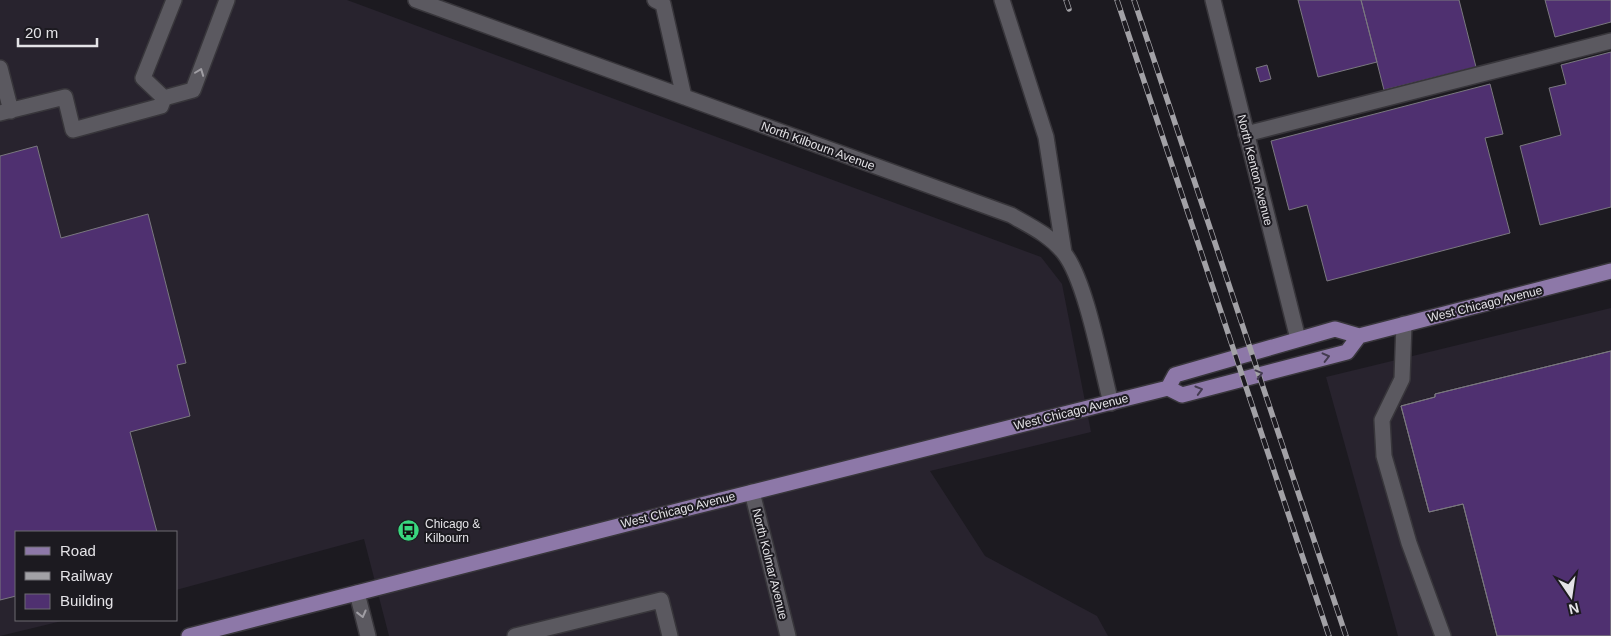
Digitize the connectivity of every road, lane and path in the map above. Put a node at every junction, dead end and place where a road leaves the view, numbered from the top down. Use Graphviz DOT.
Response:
graph roads {
  1 [pos="174,0"];
  2 [pos="227,0"];
  3 [pos="416,0"];
  4 [pos="655,0"];
  5 [pos="1002,0"];
  6 [pos="1213,0"];
  7 [pos="1611,41"];
  8 [pos="0,68"];
  9 [pos="684,97"];
  10 [pos="164,98"];
  11 [pos="6,112"];
  12 [pos="1246,134"];
  13 [pos="1064,254"];
  14 [pos="1611,271"];
  15 [pos="1404,324"];
  16 [pos="1359,336"];
  17 [pos="1298,339"];
  18 [pos="1168,388"];
  19 [pos="1111,402"];
  20 [pos="752,492"];
  21 [pos="357,593"];
  22 [pos="189,636"];
  23 [pos="368,636"];
  24 [pos="515,636"];
  25 [pos="670,636"];
  26 [pos="788,636"];
  27 [pos="1444,636"];
  1 -- 10 [label="street"];
  10 -- 2 [label="street, one-way"];
  3 -- 9 [label="street, North Kilbourn Avenue"];
  4 -- 9 [label="street"];
  5 -- 13 [label="street"];
  6 -- 12 [label="street, North Kenton Avenue"];
  7 -- 12 [label="street"];
  8 -- 11 [label="street"];
  9 -- 13 [label="street, North Kilbourn Avenue"];
  10 -- 11 [label="street"];
  12 -- 17 [label="street, North Kenton Avenue"];
  13 -- 19 [label="street, North Kilbourn Avenue"];
  14 -- 15 [label="main road, West Chicago Avenue"];
  15 -- 16 [label="main road, West Chicago Avenue"];
  15 -- 27 [label="street"];
  16 -- 17 [label="main road, West Chicago Avenue"];
  18 -- 16 [label="main road, West Chicago Avenue, one-way"];
  17 -- 18 [label="main road, West Chicago Avenue"];
  18 -- 19 [label="main road, West Chicago Avenue"];
  19 -- 20 [label="main road, West Chicago Avenue"];
  20 -- 21 [label="main road, West Chicago Avenue"];
  20 -- 26 [label="street, North Kolmar Avenue"];
  21 -- 22 [label="main road, West Chicago Avenue"];
  21 -- 23 [label="street, one-way"];
  24 -- 25 [label="street"];
}
